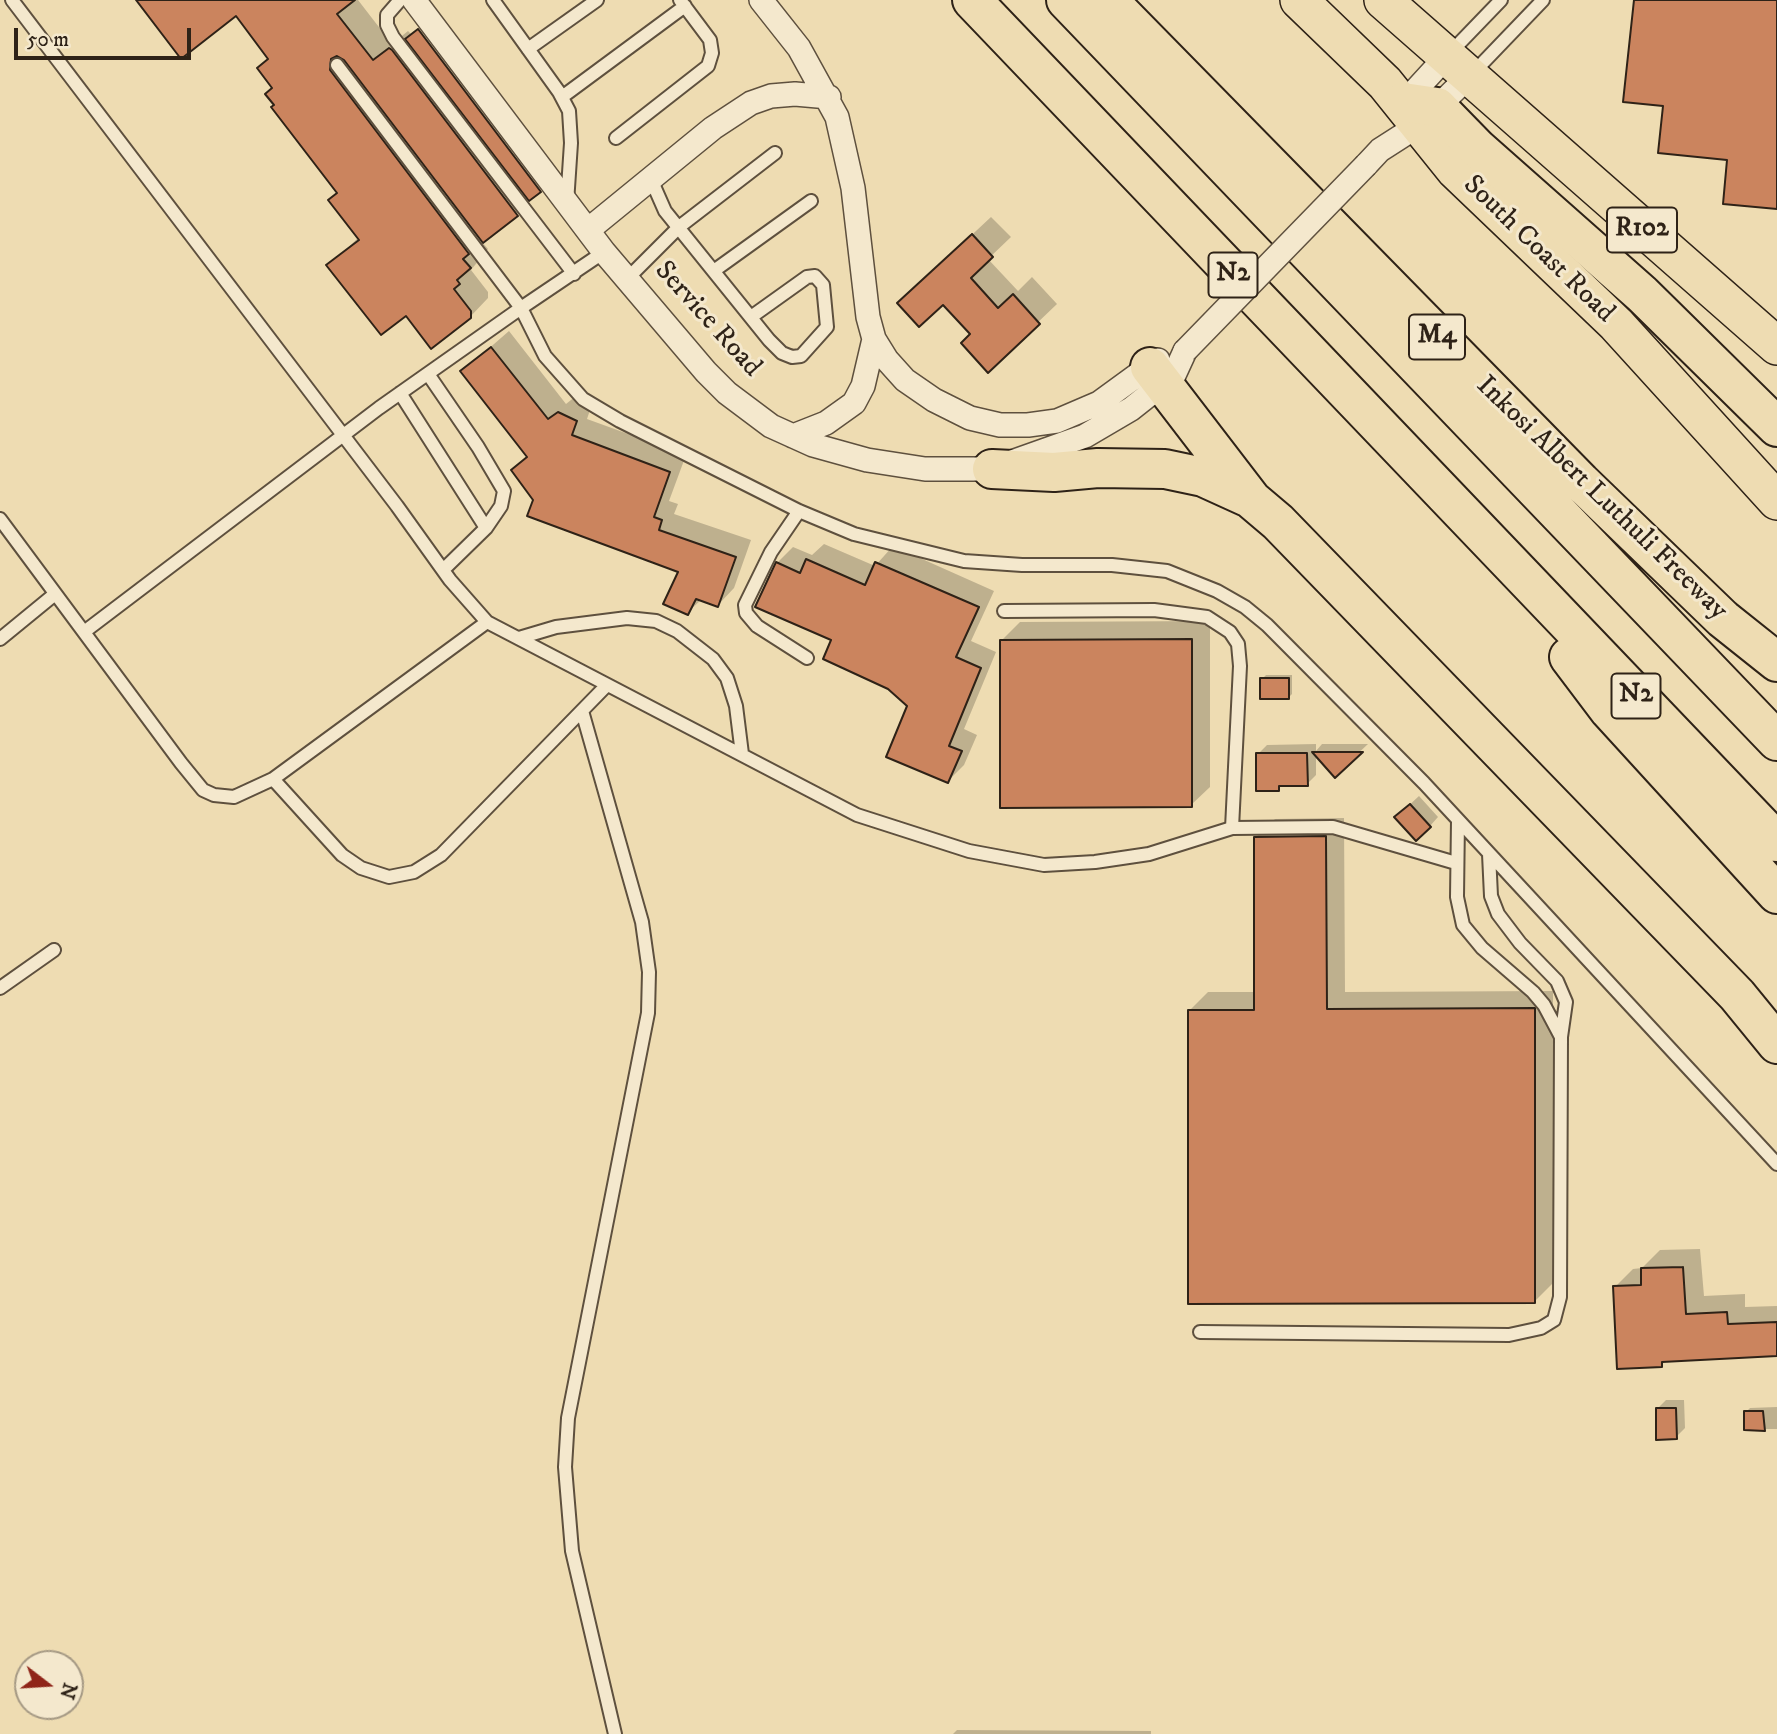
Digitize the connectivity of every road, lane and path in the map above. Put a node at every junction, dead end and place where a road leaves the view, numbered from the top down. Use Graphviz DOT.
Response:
graph roads {
  1 [pos="12,0"];
  2 [pos="400,0"];
  3 [pos="414,0"];
  4 [pos="493,0"];
  5 [pos="597,0"];
  6 [pos="761,0"];
  7 [pos="972,0"];
  8 [pos="1066,0"];
  9 [pos="1108,0"];
  10 [pos="1299,0"];
  11 [pos="1383,0"];
  12 [pos="1501,0"];
  13 [pos="1543,0"];
  14 [pos="683,3"];
  15 [pos="528,50"];
  16 [pos="337,65"];
  17 [pos="1457,67"];
  18 [pos="562,97"];
  19 [pos="829,97"];
  20 [pos="1419,111"];
  21 [pos="616,138"];
  22 [pos="775,152"];
  23 [pos="650,177"];
  24 [pos="811,201"];
  25 [pos="568,203"];
  26 [pos="679,227"];
  27 [pos="588,230"];
  28 [pos="604,252"];
  29 [pos="715,270"];
  30 [pos="574,274"];
  31 [pos="629,277"];
  32 [pos="521,308"];
  33 [pos="751,317"];
  34 [pos="874,339"];
  35 [pos="1777,346"];
  36 [pos="428,374"];
  37 [pos="1157,375"];
  38 [pos="401,393"];
  39 [pos="1777,427"];
  40 [pos="344,436"];
  41 [pos="793,436"];
  42 [pos="992,469"];
  43 [pos="1252,500"];
  44 [pos="1777,501"];
  45 [pos="799,511"];
  46 [pos="0,519"];
  47 [pos="486,528"];
  48 [pos="1495,550"];
  49 [pos="443,570"];
  50 [pos="55,594"];
  51 [pos="1004,611"];
  52 [pos="487,621"];
  53 [pos="84,632"];
  54 [pos="519,638"];
  55 [pos="0,639"];
  56 [pos="807,658"];
  57 [pos="1777,662"];
  58 [pos="607,685"];
  59 [pos="582,711"];
  60 [pos="1777,741"];
  61 [pos="742,754"];
  62 [pos="274,779"];
  63 [pos="1458,820"];
  64 [pos="1232,828"];
  65 [pos="1777,842"];
  66 [pos="1489,854"];
  67 [pos="1456,863"];
  68 [pos="1777,894"];
  69 [pos="54,950"];
  70 [pos="0,988"];
  71 [pos="1737,995"];
  72 [pos="1777,1024"];
  73 [pos="1561,1037"];
  74 [pos="1777,1044"];
  75 [pos="1777,1164"];
  76 [pos="1200,1332"];
  77 [pos="615,1734"];
  1 -- 40 [label="lane"];
  2 -- 30 [label="lane"];
  3 -- 25 [label="street, Service Road"];
  4 -- 15 [label="lane"];
  5 -- 15 [label="lane"];
  6 -- 19 [label="street, Service Road"];
  7 -- 48 [label="highway, N2"];
  8 -- 60 [label="highway, N2"];
  9 -- 57 [label="highway, Inkosi Albert Luthuli Freeway / M4"];
  10 -- 20 [label="main road, South Coast Road"];
  11 -- 17 [label="main road, R102"];
  12 -- 17 [label="lane, Service Road"];
  13 -- 17 [label="lane, Service Road"];
  14 -- 18 [label="lane"];
  14 -- 21 [label="lane"];
  15 -- 18 [label="lane"];
  16 -- 32 [label="lane"];
  17 -- 20 [label="street, Service Road"];
  17 -- 20 [label="street, Service Road"];
  17 -- 35 [label="main road, R102"];
  18 -- 25 [label="lane"];
  19 -- 23 [label="street"];
  19 -- 34 [label="street, Service Road"];
  20 -- 37 [label="street, Service Road, bridge"];
  20 -- 39 [label="highway"];
  20 -- 44 [label="main road, South Coast Road"];
  22 -- 26 [label="lane"];
  23 -- 26 [label="lane"];
  23 -- 27 [label="street"];
  24 -- 29 [label="lane"];
  25 -- 27 [label="street, Service Road"];
  26 -- 29 [label="lane"];
  26 -- 31 [label="lane"];
  27 -- 28 [label="street, Service Road"];
  28 -- 30 [label="lane"];
  28 -- 31 [label="street, Service Road"];
  29 -- 33 [label="lane"];
  30 -- 32 [label="lane"];
  31 -- 41 [label="street, Service Road"];
  32 -- 36 [label="lane"];
  32 -- 45 [label="lane"];
  33 -- 33 [label="lane"];
  34 -- 37 [label="street, Service Road"];
  34 -- 41 [label="street, Service Road"];
  36 -- 38 [label="lane"];
  36 -- 47 [label="lane"];
  37 -- 42 [label="street, Service Road"];
  37 -- 43 [label="highway"];
  38 -- 40 [label="lane"];
  38 -- 47 [label="lane"];
  40 -- 49 [label="lane"];
  40 -- 53 [label="lane"];
  41 -- 42 [label="street, Service Road"];
  42 -- 43 [label="highway"];
  43 -- 71 [label="highway"];
  45 -- 56 [label="lane"];
  45 -- 63 [label="lane"];
  46 -- 50 [label="lane"];
  47 -- 49 [label="lane"];
  48 -- 65 [label="highway, N2"];
  48 -- 68 [label="highway"];
  49 -- 52 [label="lane"];
  50 -- 53 [label="lane"];
  50 -- 55 [label="lane"];
  51 -- 64 [label="lane"];
  52 -- 54 [label="lane"];
  52 -- 62 [label="lane"];
  53 -- 62 [label="lane"];
  54 -- 58 [label="lane"];
  54 -- 61 [label="lane"];
  58 -- 59 [label="lane"];
  58 -- 61 [label="lane"];
  59 -- 62 [label="lane"];
  59 -- 77 [label="lane"];
  61 -- 64 [label="lane"];
  63 -- 66 [label="lane"];
  63 -- 67 [label="lane"];
  64 -- 67 [label="lane"];
  66 -- 73 [label="lane"];
  66 -- 75 [label="lane"];
  67 -- 73 [label="lane"];
  69 -- 70 [label="lane"];
  71 -- 72 [label="highway"];
  71 -- 74 [label="highway"];
  73 -- 76 [label="lane"];
}
